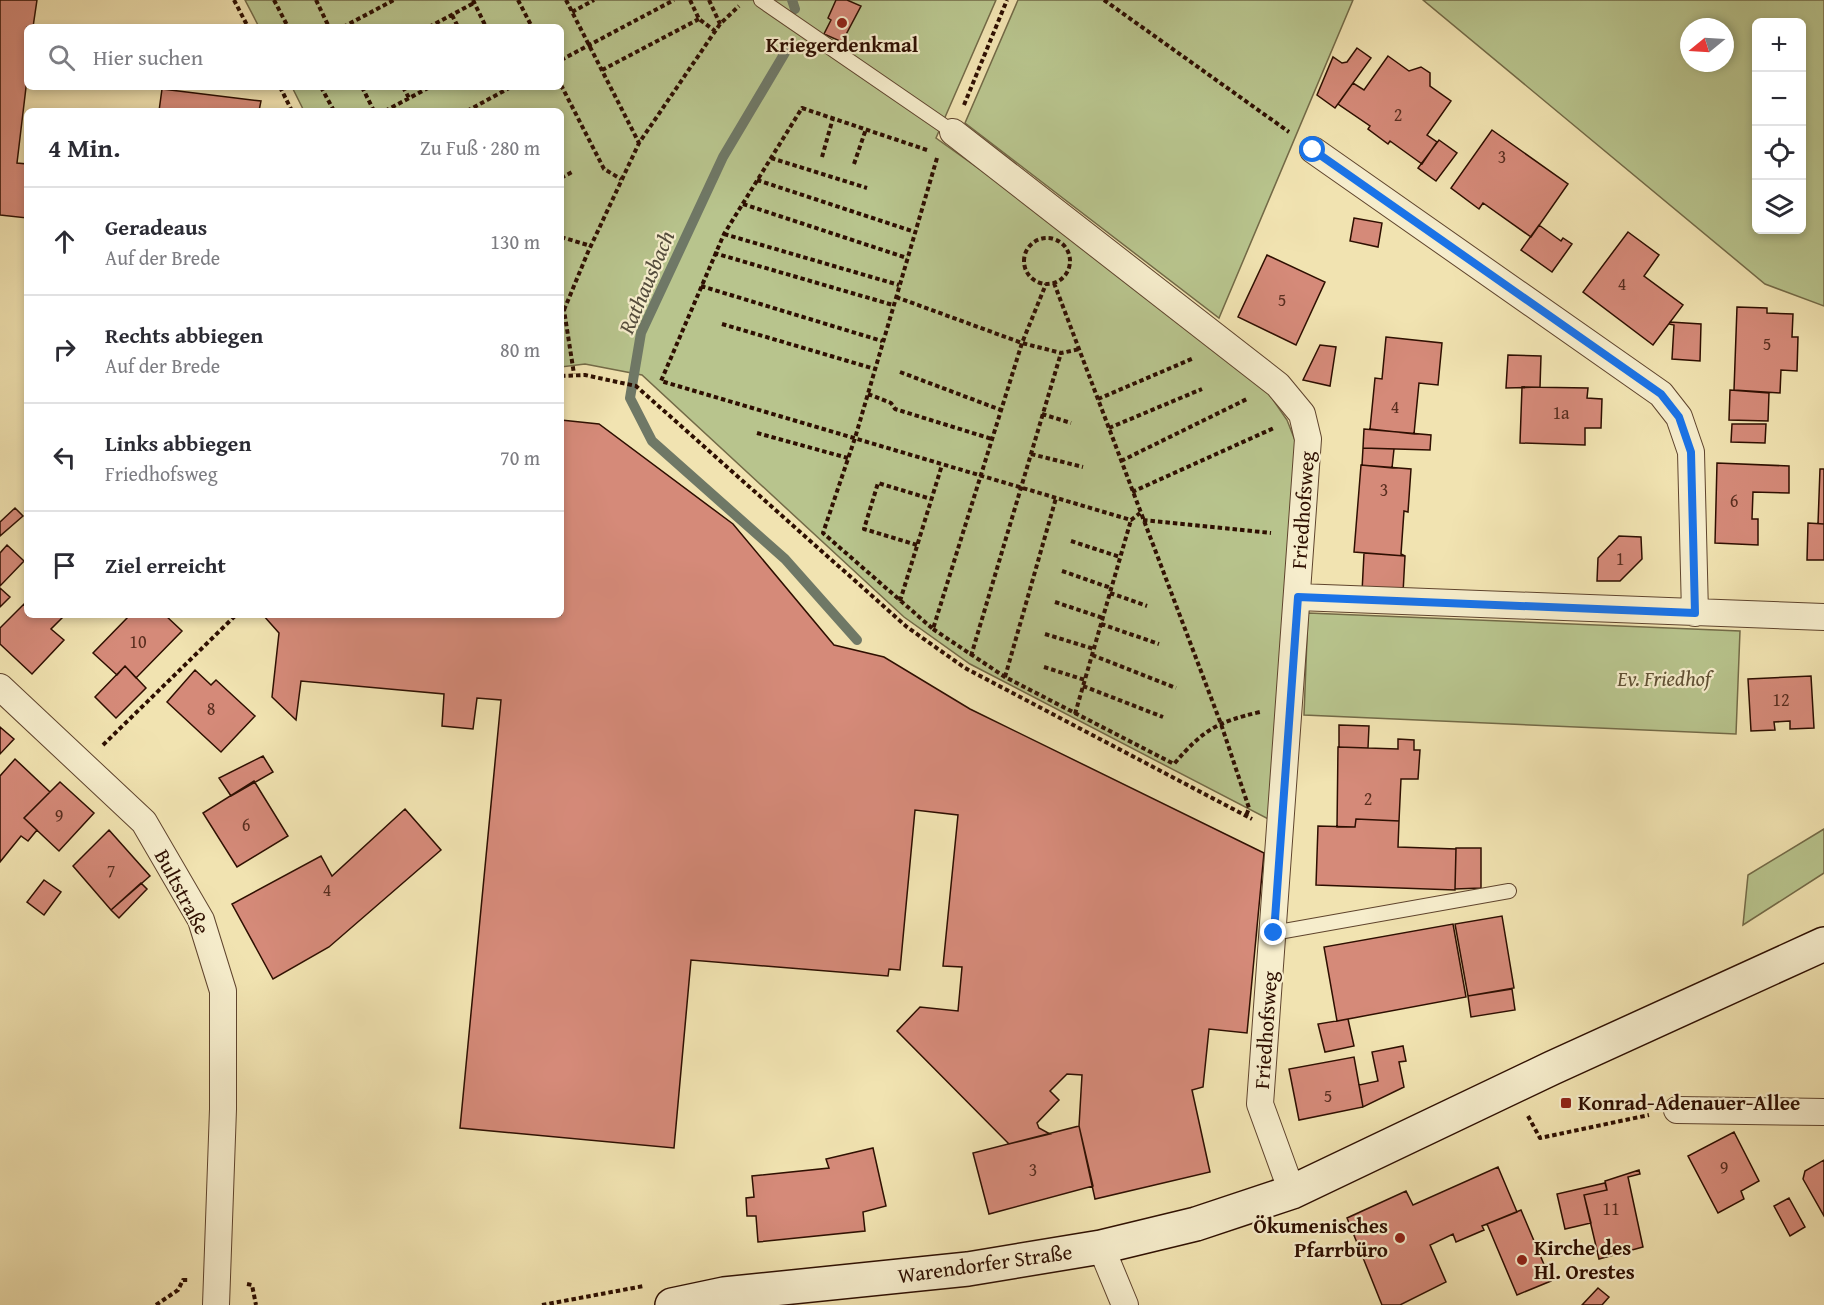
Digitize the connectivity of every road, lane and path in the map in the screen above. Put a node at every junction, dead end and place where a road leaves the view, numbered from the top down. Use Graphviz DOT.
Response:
graph roads {
  1 [pos="234,0"];
  2 [pos="274,0"];
  3 [pos="316,0"];
  4 [pos="394,0"];
  5 [pos="518,0"];
  6 [pos="566,0"];
  7 [pos="592,0"];
  8 [pos="674,0"];
  9 [pos="690,0"];
  10 [pos="709,0"];
  11 [pos="746,0"];
  12 [pos="1007,0"];
  13 [pos="1104,0"];
  14 [pos="762,1"];
  15 [pos="474,2"];
  16 [pos="572,12"];
  17 [pos="452,15"];
  18 [pos="699,19"];
  19 [pos="246,24"];
  20 [pos="286,24"];
  21 [pos="328,24"];
  22 [pos="349,24"];
  23 [pos="435,24"];
  24 [pos="456,24"];
  25 [pos="485,24"];
  26 [pos="530,24"];
  27 [pos="720,24"];
  28 [pos="715,31"];
  29 [pos="590,45"];
  30 [pos="564,58"];
  31 [pos="602,70"];
  32 [pos="281,90"];
  33 [pos="323,90"];
  34 [pos="364,90"];
  35 [pos="405,90"];
  36 [pos="424,90"];
  37 [pos="506,90"];
  38 [pos="564,90"];
  39 [pos="409,98"];
  40 [pos="290,108"];
  41 [pos="332,108"];
  42 [pos="372,108"];
  43 [pos="391,108"];
  44 [pos="472,108"];
  45 [pos="833,118"];
  46 [pos="866,129"];
  47 [pos="953,132"];
  48 [pos="909,142"];
  49 [pos="639,143"];
  50 [pos="1313,150"];
  51 [pos="938,154"];
  52 [pos="822,157"];
  53 [pos="771,158"];
  54 [pos="854,164"];
  55 [pos="572,172"];
  56 [pos="564,176"];
  57 [pos="621,179"];
  58 [pos="757,180"];
  59 [pos="867,188"];
  60 [pos="742,204"];
  61 [pos="915,232"];
  62 [pos="724,234"];
  63 [pos="564,238"];
  64 [pos="591,246"];
  65 [pos="714,253"];
  66 [pos="907,258"];
  67 [pos="1071,262"];
  68 [pos="1080,268"];
  69 [pos="1054,283"];
  70 [pos="1046,284"];
  71 [pos="899,285"];
  72 [pos="700,286"];
  73 [pos="896,297"];
  74 [pos="893,305"];
  75 [pos="564,306"];
  76 [pos="564,321"];
  77 [pos="722,324"];
  78 [pos="882,341"];
  79 [pos="1022,343"];
  80 [pos="1080,349"];
  81 [pos="1192,349"];
  82 [pos="1061,353"];
  83 [pos="875,369"];
  84 [pos="900,372"];
  85 [pos="574,374"];
  86 [pos="564,376"];
  87 [pos="1202,389"];
  88 [pos="868,394"];
  89 [pos="1256,395"];
  90 [pos="1098,399"];
  91 [pos="1001,410"];
  92 [pos="1042,414"];
  93 [pos="1071,423"];
  94 [pos="1277,423"];
  95 [pos="1109,428"];
  96 [pos="757,433"];
  97 [pos="855,438"];
  98 [pos="992,439"];
  99 [pos="1030,454"];
  100 [pos="848,458"];
  101 [pos="1121,460"];
  102 [pos="942,465"];
  103 [pos="1083,467"];
  104 [pos="982,476"];
  105 [pos="1020,487"];
  106 [pos="1132,492"];
  107 [pos="1056,498"];
  108 [pos="931,499"];
  109 [pos="1140,513"];
  110 [pos="1131,520"];
  111 [pos="1143,520"];
  112 [pos="1280,534"];
  113 [pos="1071,541"];
  114 [pos="917,545"];
  115 [pos="1120,557"];
  116 [pos="1062,572"];
  117 [pos="1110,590"];
  118 [pos="1298,597"];
  119 [pos="900,601"];
  120 [pos="1055,602"];
  121 [pos="1147,606"];
  122 [pos="1695,613"];
  123 [pos="1824,617"];
  124 [pos="233,618"];
  125 [pos="1102,621"];
  126 [pos="933,629"];
  127 [pos="1045,634"];
  128 [pos="1159,644"];
  129 [pos="1094,649"];
  130 [pos="1092,655"];
  131 [pos="971,657"];
  132 [pos="1044,667"];
  133 [pos="1005,677"];
  134 [pos="1085,680"];
  135 [pos="0,687"];
  136 [pos="1083,687"];
  137 [pos="1176,688"];
  138 [pos="1263,711"];
  139 [pos="1075,714"];
  140 [pos="1163,717"];
  141 [pos="1221,724"];
  142 [pos="83,765"];
  143 [pos="1246,816"];
  144 [pos="1281,835"];
  145 [pos="1509,891"];
  146 [pos="1274,933"];
  147 [pos="1824,944"];
  148 [pos="1513,1087"];
  149 [pos="1677,1110"];
  150 [pos="1824,1112"];
  151 [pos="1292,1192"];
  152 [pos="1101,1247"];
  153 [pos="661,1295"];
  154 [pos="216,1305"];
  155 [pos="542,1305"];
  156 [pos="1125,1305"];
  1 -- 19 [label="path"];
  2 -- 20 [label="path"];
  3 -- 21 [label="path"];
  4 -- 22 [label="path"];
  5 -- 26 [label="path"];
  6 -- 16 [label="path"];
  7 -- 16 [label="path"];
  8 -- 29 [label="path"];
  9 -- 18 [label="path"];
  10 -- 27 [label="path"];
  11 -- 27 [label="path"];
  12 -- 47 [label="path"];
  13 -- 50 [label="path"];
  14 -- 47 [label="lane"];
  15 -- 17 [label="path"];
  15 -- 25 [label="path"];
  16 -- 29 [label="path"];
  17 -- 23 [label="path"];
  17 -- 24 [label="path"];
  18 -- 28 [label="path"];
  18 -- 31 [label="path"];
  27 -- 28 [label="path"];
  28 -- 49 [label="path"];
  29 -- 30 [label="path"];
  29 -- 31 [label="path"];
  31 -- 49 [label="path"];
  32 -- 40 [label="path"];
  33 -- 41 [label="path"];
  34 -- 42 [label="path"];
  35 -- 39 [label="path"];
  36 -- 39 [label="path"];
  37 -- 44 [label="path"];
  38 -- 57 [label="path"];
  39 -- 43 [label="path"];
  45 -- 46 [label="path"];
  45 -- 52 [label="path"];
  45 -- 53 [label="path"];
  46 -- 48 [label="path"];
  46 -- 54 [label="path"];
  47 -- 118 [label="street, Friedhofsweg"];
  49 -- 57 [label="path"];
  50 -- 122 [label="street"];
  51 -- 61 [label="path"];
  53 -- 58 [label="path"];
  53 -- 59 [label="path"];
  55 -- 56 [label="path"];
  57 -- 64 [label="path"];
  58 -- 60 [label="path"];
  58 -- 61 [label="path"];
  60 -- 62 [label="path"];
  60 -- 66 [label="path"];
  61 -- 66 [label="path"];
  62 -- 65 [label="path"];
  62 -- 71 [label="path"];
  63 -- 64 [label="path"];
  64 -- 75 [label="path"];
  65 -- 72 [label="path"];
  65 -- 74 [label="path"];
  66 -- 71 [label="path"];
  67 -- 68 [label="path"];
  67 -- 69 [label="path"];
  67 -- 70 [label="path"];
  69 -- 70 [label="path"];
  69 -- 80 [label="path"];
  70 -- 79 [label="path"];
  71 -- 73 [label="path"];
  72 -- 78 [label="path"];
  72 -- 97 [label="path"];
  73 -- 74 [label="path"];
  73 -- 79 [label="path"];
  74 -- 78 [label="path"];
  76 -- 85 [label="path"];
  77 -- 83 [label="path"];
  78 -- 83 [label="path"];
  79 -- 82 [label="path"];
  79 -- 91 [label="path"];
  80 -- 82 [label="path"];
  80 -- 90 [label="path"];
  81 -- 90 [label="path"];
  82 -- 92 [label="path"];
  83 -- 88 [label="path"];
  84 -- 91 [label="path"];
  85 -- 86 [label="path"];
  85 -- 143 [label="path"];
  87 -- 95 [label="path"];
  88 -- 97 [label="path"];
  88 -- 98 [label="path"];
  89 -- 101 [label="path"];
  90 -- 95 [label="path"];
  91 -- 98 [label="path"];
  92 -- 93 [label="path"];
  92 -- 99 [label="path"];
  94 -- 106 [label="path"];
  95 -- 101 [label="path"];
  96 -- 100 [label="path"];
  97 -- 100 [label="path"];
  97 -- 102 [label="path"];
  98 -- 104 [label="path"];
  99 -- 103 [label="path"];
  99 -- 105 [label="path"];
  100 -- 119 [label="path"];
  101 -- 106 [label="path"];
  102 -- 104 [label="path"];
  102 -- 108 [label="path"];
  104 -- 105 [label="path"];
  104 -- 126 [label="path"];
  105 -- 107 [label="path"];
  105 -- 131 [label="path"];
  106 -- 109 [label="path"];
  107 -- 110 [label="path"];
  107 -- 133 [label="path"];
  108 -- 114 [label="path"];
  108 -- 114 [label="path"];
  109 -- 110 [label="path"];
  109 -- 111 [label="path"];
  110 -- 115 [label="path"];
  111 -- 112 [label="path"];
  111 -- 141 [label="path"];
  113 -- 115 [label="path"];
  114 -- 119 [label="path"];
  115 -- 117 [label="path"];
  116 -- 117 [label="path"];
  117 -- 121 [label="path"];
  117 -- 125 [label="path"];
  118 -- 122 [label="street"];
  118 -- 144 [label="street, Friedhofsweg"];
  119 -- 126 [label="path"];
  120 -- 125 [label="path"];
  122 -- 123 [label="street"];
  124 -- 142 [label="path"];
  125 -- 128 [label="path"];
  125 -- 129 [label="path"];
  126 -- 131 [label="path"];
  127 -- 129 [label="path"];
  129 -- 130 [label="path"];
  130 -- 134 [label="path"];
  130 -- 137 [label="path"];
  131 -- 133 [label="path"];
  132 -- 134 [label="path"];
  133 -- 139 [label="path"];
  134 -- 136 [label="path"];
  135 -- 142 [label="street, Bultstraße"];
  136 -- 139 [label="path"];
  136 -- 140 [label="path"];
  138 -- 141 [label="path"];
  139 -- 141 [label="path"];
  141 -- 143 [label="path"];
  142 -- 154 [label="street, Bultstraße"];
  143 -- 144 [label="path"];
  144 -- 146 [label="street, Friedhofsweg"];
  145 -- 146 [label="lane"];
  146 -- 151 [label="street, Friedhofsweg"];
  147 -- 148 [label="main road"];
  148 -- 149 [label="path"];
  148 -- 151 [label="main road"];
  149 -- 150 [label="street"];
  151 -- 152 [label="main road, Warendorfer Straße"];
  152 -- 153 [label="main road, Warendorfer Straße"];
  152 -- 156 [label="street"];
  153 -- 155 [label="path"];
}
